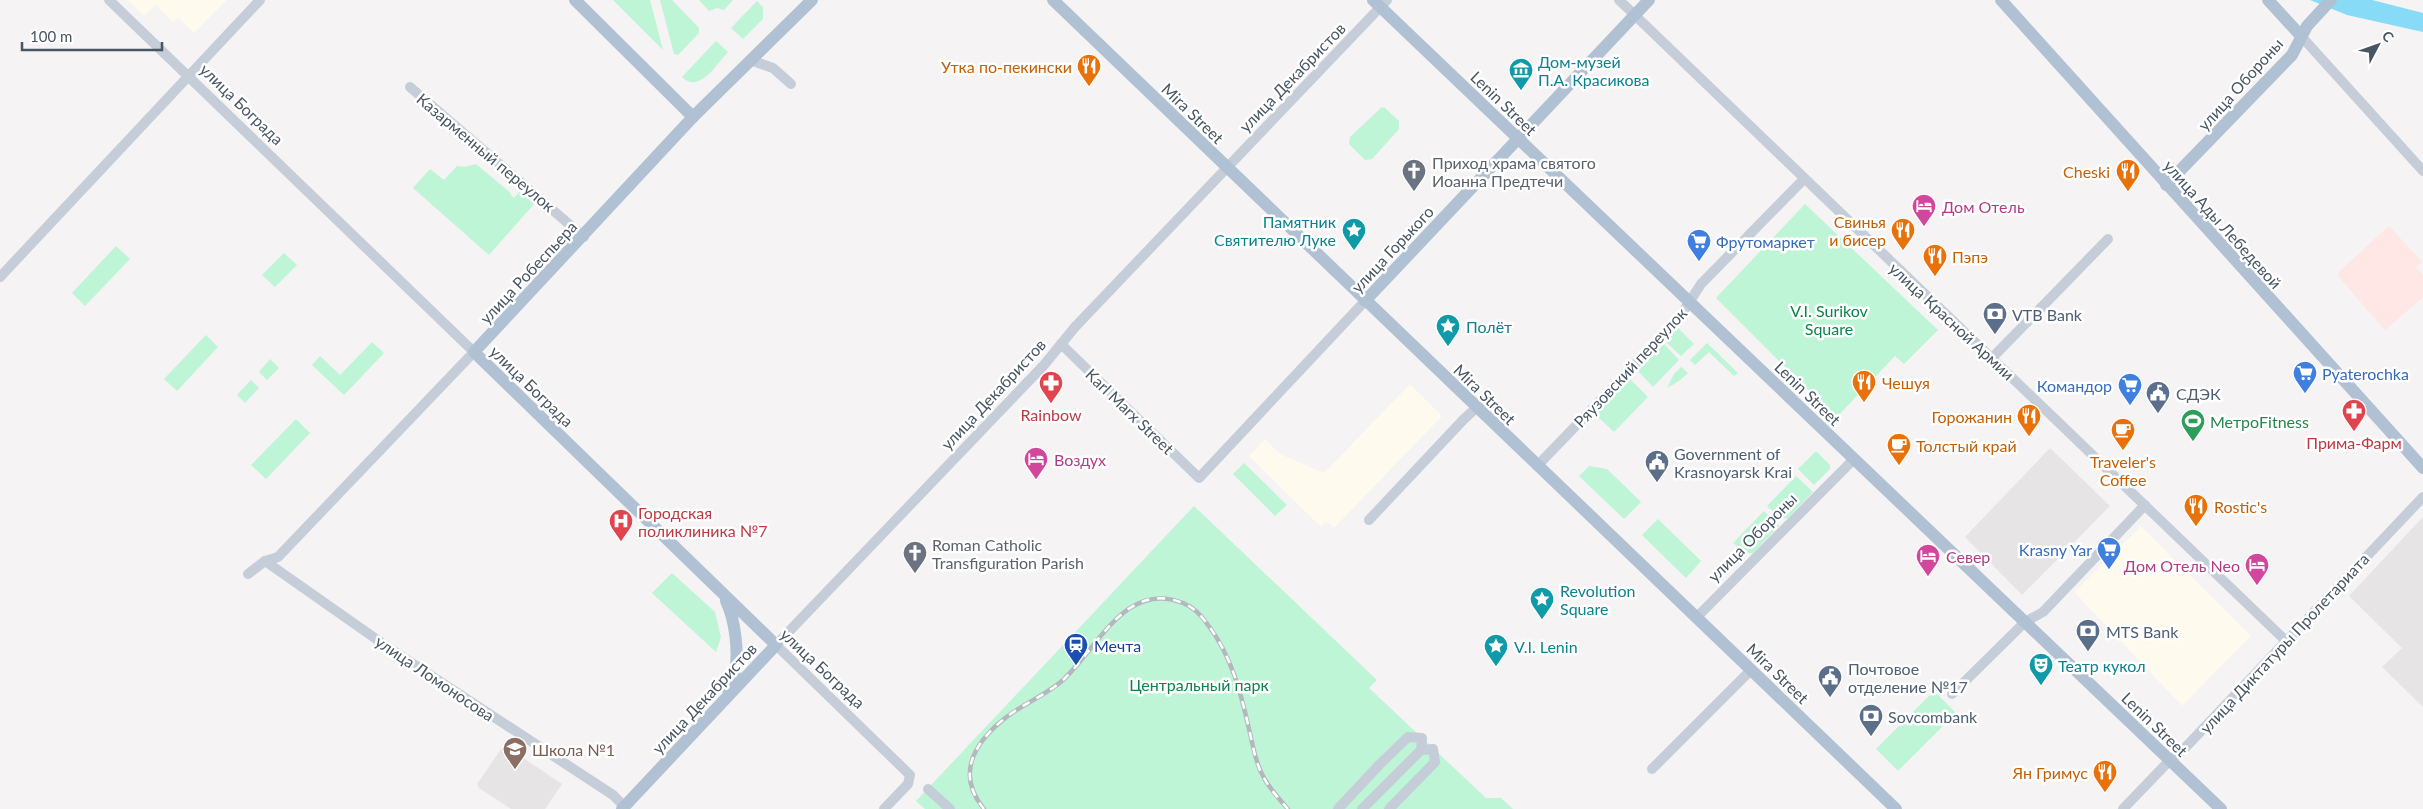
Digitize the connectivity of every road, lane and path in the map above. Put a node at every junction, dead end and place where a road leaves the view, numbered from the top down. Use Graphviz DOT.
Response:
graph roads {
  1 [pos="109,0"];
  2 [pos="260,0"];
  3 [pos="575,0"];
  4 [pos="812,0"];
  5 [pos="1053,0"];
  6 [pos="1619,0"];
  7 [pos="1649,0"];
  8 [pos="2001,0"];
  9 [pos="2268,0"];
  10 [pos="2331,0"];
  11 [pos="1380,2"];
  12 [pos="1635,16"];
  13 [pos="2301,36"];
  14 [pos="753,61"];
  15 [pos="190,75"];
  16 [pos="791,84"];
  17 [pos="410,87"];
  18 [pos="694,118"];
  19 [pos="1518,140"];
  20 [pos="1227,168"];
  21 [pos="2423,171"];
  22 [pos="1804,179"];
  23 [pos="2166,185"];
  24 [pos="584,236"];
  25 [pos="2108,239"];
  26 [pos="0,278"];
  27 [pos="1365,301"];
  28 [pos="1689,303"];
  29 [pos="1061,344"];
  30 [pos="474,352"];
  31 [pos="1992,358"];
  32 [pos="1476,408"];
  33 [pos="1854,459"];
  34 [pos="1537,466"];
  35 [pos="2423,468"];
  36 [pos="1199,478"];
  37 [pos="2423,497"];
  38 [pos="2145,505"];
  39 [pos="1369,520"];
  40 [pos="264,561"];
  41 [pos="248,574"];
  42 [pos="722,594"];
  43 [pos="1696,618"];
  44 [pos="2025,622"];
  45 [pos="2286,640"];
  46 [pos="776,645"];
  47 [pos="1751,670"];
  48 [pos="1952,694"];
  49 [pos="724,700"];
  50 [pos="1422,750"];
  51 [pos="2170,760"];
  52 [pos="1652,769"];
  53 [pos="928,789"];
  54 [pos="623,808"];
  55 [pos="884,809"];
  56 [pos="950,809"];
  57 [pos="1338,809"];
  58 [pos="1362,809"];
  59 [pos="1389,809"];
  60 [pos="1896,809"];
  61 [pos="2123,809"];
  62 [pos="2221,809"];
  1 -- 15 [label="street, улица Бограда"];
  2 -- 15 [label="street"];
  3 -- 18 [label="main road"];
  4 -- 14 [label="main road, улица Робеспьера"];
  5 -- 20 [label="main road, Mira Street"];
  6 -- 12 [label="street, улица Красной Армии"];
  7 -- 12 [label="main road, улица Горького"];
  8 -- 23 [label="main road, улица Ады Лебедевой"];
  9 -- 13 [label="main road"];
  10 -- 13 [label="main road, улица Обороны"];
  11 -- 19 [label="main road, Lenin Street"];
  11 -- 20 [label="street, улица Декабристов"];
  12 -- 19 [label="main road, улица Горького"];
  12 -- 22 [label="street, улица Красной Армии"];
  13 -- 21 [label="street"];
  13 -- 23 [label="main road, улица Обороны"];
  14 -- 16 [label="street"];
  14 -- 18 [label="main road, улица Робеспьера"];
  15 -- 26 [label="street"];
  15 -- 30 [label="street, улица Бограда"];
  17 -- 24 [label="street, Казарменный переулок"];
  18 -- 24 [label="main road, улица Робеспьера"];
  19 -- 27 [label="main road, улица Горького"];
  19 -- 28 [label="main road, Lenin Street"];
  20 -- 27 [label="main road, Mira Street"];
  20 -- 29 [label="street, улица Декабристов"];
  22 -- 28 [label="street, Ряузовский переулок"];
  22 -- 31 [label="street, улица Красной Армии"];
  23 -- 35 [label="main road, улица Ады Лебедевой"];
  24 -- 30 [label="main road, улица Робеспьера"];
  25 -- 31 [label="street"];
  27 -- 32 [label="main road, Mira Street"];
  27 -- 36 [label="street, улица Горького"];
  28 -- 33 [label="main road, Lenin Street"];
  28 -- 34 [label="street, Ряузовский переулок"];
  29 -- 36 [label="street, Karl Marx Street"];
  29 -- 46 [label="street, улица Декабристов"];
  30 -- 40 [label="street, улица Робеспьера"];
  30 -- 42 [label="main road, улица Бограда"];
  31 -- 38 [label="street, улица Красной Армии"];
  32 -- 34 [label="main road, Mira Street"];
  32 -- 39 [label="street"];
  33 -- 43 [label="street, улица Обороны"];
  33 -- 44 [label="main road, Lenin Street"];
  34 -- 43 [label="main road, Mira Street"];
  37 -- 45 [label="street, улица Диктатуры Пролетариата"];
  38 -- 44 [label="street"];
  38 -- 45 [label="street, улица Красной Армии"];
  40 -- 41 [label="street"];
  40 -- 54 [label="street, улица Ломоносова"];
  42 -- 46 [label="main road, улица Бограда"];
  42 -- 49 [label="main road"];
  43 -- 47 [label="main road, Mira Street"];
  44 -- 48 [label="street"];
  44 -- 51 [label="main road, Lenin Street"];
  45 -- 51 [label="street, улица Диктатуры Пролетариата"];
  46 -- 49 [label="main road, улица Декабристов"];
  46 -- 55 [label="street, улица Бограда"];
  47 -- 52 [label="street"];
  47 -- 60 [label="main road, Mira Street"];
  49 -- 54 [label="main road, улица Декабристов"];
  50 -- 57 [label="street"];
  50 -- 58 [label="street"];
  50 -- 59 [label="street"];
  51 -- 61 [label="street, улица Диктатуры Пролетариата"];
  51 -- 62 [label="main road, Lenin Street"];
  53 -- 56 [label="street"];
}
